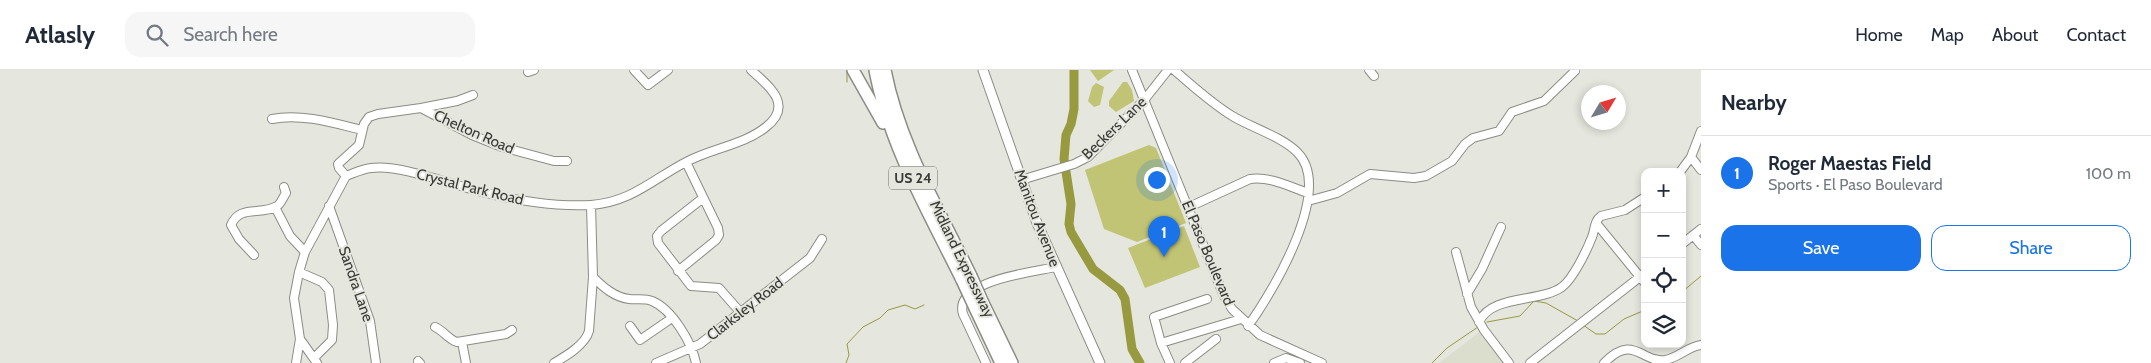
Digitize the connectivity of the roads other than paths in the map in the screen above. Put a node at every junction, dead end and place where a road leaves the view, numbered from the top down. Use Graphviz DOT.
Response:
graph roads {
  1 [pos="634,70"];
  2 [pos="668,70"];
  3 [pos="751,70"];
  4 [pos="853,70"];
  5 [pos="875,70"];
  6 [pos="885,70"];
  7 [pos="983,70"];
  8 [pos="1132,70"];
  9 [pos="1168,70"];
  10 [pos="1174,70"];
  11 [pos="1575,71"];
  12 [pos="473,95"];
  13 [pos="1145,99"];
  14 [pos="421,108"];
  15 [pos="272,120"];
  16 [pos="362,130"];
  17 [pos="1701,131"];
  18 [pos="1691,157"];
  19 [pos="567,161"];
  20 [pos="686,162"];
  21 [pos="1683,168"];
  22 [pos="1701,170"];
  23 [pos="346,176"];
  24 [pos="1021,180"];
  25 [pos="284,187"];
  26 [pos="1308,197"];
  27 [pos="703,198"];
  28 [pos="1641,200"];
  29 [pos="925,204"];
  30 [pos="591,205"];
  31 [pos="329,206"];
  32 [pos="275,207"];
  33 [pos="1189,207"];
  34 [pos="1596,223"];
  35 [pos="1501,227"];
  36 [pos="1701,229"];
  37 [pos="1694,235"];
  38 [pos="822,239"];
  39 [pos="1686,241"];
  40 [pos="1701,245"];
  41 [pos="305,252"];
  42 [pos="1456,252"];
  43 [pos="254,255"];
  44 [pos="1056,267"];
  45 [pos="678,271"];
  46 [pos="299,272"];
  47 [pos="1641,276"];
  48 [pos="592,277"];
  49 [pos="966,278"];
  50 [pos="1641,279"];
  51 [pos="1466,294"];
  52 [pos="1207,299"];
  53 [pos="979,305"];
  54 [pos="740,313"];
  55 [pos="672,318"];
  56 [pos="1241,319"];
  57 [pos="1479,322"];
  58 [pos="630,326"];
  59 [pos="1248,326"];
  60 [pos="435,327"];
  61 [pos="512,330"];
  62 [pos="300,339"];
  63 [pos="1216,339"];
  64 [pos="462,342"];
  65 [pos="1161,343"];
  66 [pos="1701,345"];
  67 [pos="692,348"];
  68 [pos="316,361"];
  69 [pos="296,363"];
  70 [pos="376,363"];
  71 [pos="466,363"];
  72 [pos="554,363"];
  73 [pos="656,363"];
  74 [pos="696,363"];
  75 [pos="986,363"];
  76 [pos="1001,363"];
  77 [pos="1012,363"];
  78 [pos="1100,363"];
  79 [pos="1170,363"];
  80 [pos="1185,363"];
  81 [pos="1274,363"];
  82 [pos="1300,363"];
  83 [pos="1322,363"];
  84 [pos="1509,363"];
  85 [pos="1530,363"];
  86 [pos="1604,363"];
  1 -- 2 [label="street"];
  3 -- 20 [label="street, Crystal Park Road"];
  4 -- 29 [label="highway"];
  5 -- 29 [label="highway, Midland Expressway / US 24"];
  6 -- 49 [label="highway, Midland Expressway / US 24"];
  7 -- 24 [label="main road, Manitou Avenue"];
  8 -- 13 [label="street, El Paso Boulevard"];
  9 -- 13 [label="street, Beckers Lane"];
  10 -- 26 [label="street"];
  11 -- 26 [label="street"];
  12 -- 14 [label="street"];
  13 -- 24 [label="street, Beckers Lane"];
  13 -- 33 [label="street, El Paso Boulevard"];
  14 -- 16 [label="street, Chelton Road"];
  14 -- 19 [label="street, Chelton Road"];
  15 -- 16 [label="street"];
  16 -- 23 [label="street"];
  17 -- 18 [label="street"];
  18 -- 21 [label="street"];
  18 -- 22 [label="street"];
  20 -- 27 [label="street"];
  20 -- 30 [label="street, Crystal Park Road"];
  23 -- 30 [label="street, Crystal Park Road"];
  23 -- 31 [label="street"];
  24 -- 44 [label="main road, Manitou Avenue"];
  25 -- 32 [label="street"];
  26 -- 33 [label="street"];
  26 -- 59 [label="street"];
  27 -- 45 [label="street"];
  27 -- 45 [label="street"];
  28 -- 34 [label="street"];
  29 -- 49 [label="highway, Midland Expressway / US 24"];
  30 -- 48 [label="street"];
  31 -- 41 [label="street"];
  31 -- 70 [label="street, Sandra Lane"];
  32 -- 41 [label="street"];
  32 -- 43 [label="street"];
  33 -- 56 [label="street, El Paso Boulevard"];
  34 -- 47 [label="street"];
  34 -- 57 [label="street"];
  35 -- 51 [label="street"];
  36 -- 37 [label="street"];
  37 -- 39 [label="street"];
  37 -- 40 [label="street"];
  38 -- 54 [label="street, Clarksley Road"];
  41 -- 46 [label="street"];
  42 -- 51 [label="street"];
  44 -- 75 [label="street"];
  44 -- 78 [label="main road, Manitou Avenue"];
  45 -- 54 [label="street"];
  46 -- 62 [label="street"];
  46 -- 68 [label="street"];
  48 -- 55 [label="street"];
  48 -- 72 [label="street"];
  49 -- 53 [label="highway, Midland Expressway / US 24, bridge"];
  50 -- 85 [label="street"];
  51 -- 57 [label="street"];
  52 -- 65 [label="street"];
  53 -- 76 [label="highway, Midland Expressway / US 24"];
  53 -- 77 [label="highway, Midland Expressway / US 24"];
  54 -- 67 [label="street, Clarksley Road"];
  55 -- 58 [label="street"];
  55 -- 67 [label="street"];
  56 -- 59 [label="street, El Paso Boulevard"];
  56 -- 65 [label="street"];
  57 -- 84 [label="street"];
  59 -- 83 [label="street, El Paso Boulevard"];
  60 -- 64 [label="street"];
  61 -- 64 [label="street"];
  62 -- 68 [label="street"];
  62 -- 69 [label="street"];
  63 -- 80 [label="street"];
  64 -- 71 [label="street"];
  65 -- 79 [label="street"];
  66 -- 86 [label="street"];
  67 -- 73 [label="street, Clarksley Road"];
  67 -- 74 [label="street"];
  81 -- 82 [label="street"];
}
